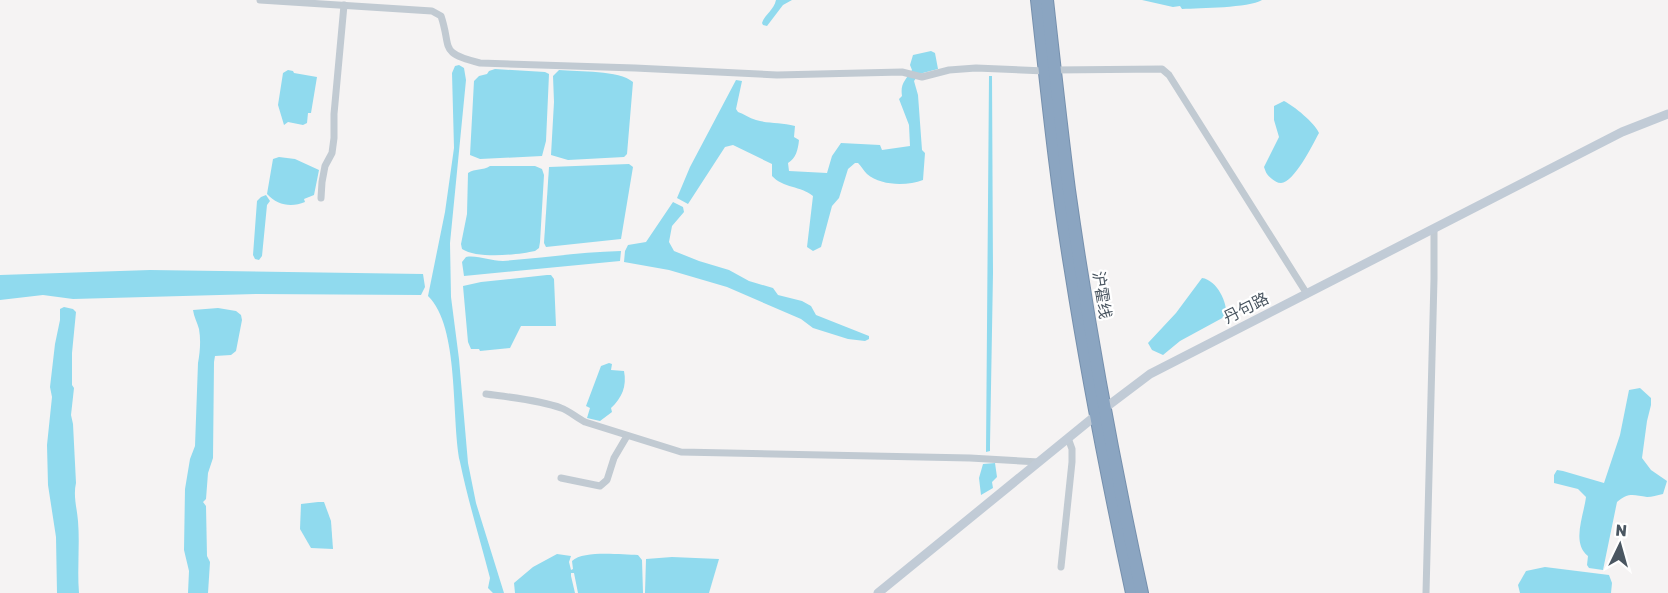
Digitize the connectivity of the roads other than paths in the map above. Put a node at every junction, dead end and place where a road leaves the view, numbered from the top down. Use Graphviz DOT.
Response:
graph roads {
  1 [pos="260,0"];
  2 [pos="1037,0"];
  3 [pos="1047,0"];
  4 [pos="344,5"];
  5 [pos="1050,70"];
  6 [pos="1668,114"];
  7 [pos="321,198"];
  8 [pos="1434,229"];
  9 [pos="1307,294"];
  10 [pos="486,394"];
  11 [pos="1101,412"];
  12 [pos="627,436"];
  13 [pos="1068,438"];
  14 [pos="1039,462"];
  15 [pos="561,478"];
  16 [pos="1061,567"];
  17 [pos="878,593"];
  18 [pos="1132,593"];
  19 [pos="1142,593"];
  20 [pos="1426,593"];
  1 -- 4 [label="street"];
  2 -- 5 [label="highway, 沪霍线"];
  3 -- 5 [label="highway, 沪霍线"];
  4 -- 5 [label="street"];
  4 -- 7 [label="street"];
  5 -- 9 [label="street"];
  5 -- 11 [label="highway, 沪霍线"];
  6 -- 8 [label="street, 丹句路"];
  8 -- 9 [label="street, 丹句路"];
  8 -- 20 [label="street"];
  9 -- 11 [label="street, 丹句路"];
  10 -- 12 [label="street"];
  11 -- 13 [label="street, 丹句路"];
  11 -- 18 [label="highway, 沪霍线"];
  11 -- 19 [label="highway, 沪霍线"];
  12 -- 14 [label="street"];
  12 -- 15 [label="street"];
  13 -- 14 [label="street, 丹句路"];
  13 -- 16 [label="street"];
  14 -- 17 [label="street, 丹句路"];
}
